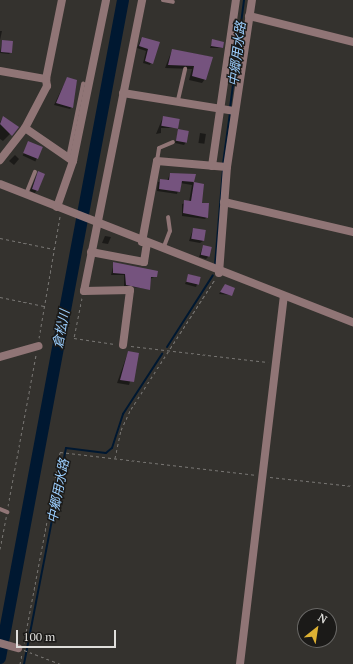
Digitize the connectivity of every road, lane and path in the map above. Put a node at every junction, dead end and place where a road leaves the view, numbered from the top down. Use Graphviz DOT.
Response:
graph roads {
  1 [pos="62,0"];
  2 [pos="106,0"];
  3 [pos="142,0"];
  4 [pos="163,0"];
  5 [pos="236,0"];
  6 [pos="252,0"];
  7 [pos="173,2"];
  8 [pos="249,16"];
  9 [pos="353,42"];
  10 [pos="185,69"];
  11 [pos="0,70"];
  12 [pos="46,79"];
  13 [pos="83,84"];
  14 [pos="123,93"];
  15 [pos="178,100"];
  16 [pos="219,108"];
  17 [pos="234,111"];
  18 [pos="25,128"];
  19 [pos="173,142"];
  20 [pos="70,159"];
  21 [pos="0,160"];
  22 [pos="157,161"];
  23 [pos="212,166"];
  24 [pos="227,167"];
  25 [pos="34,172"];
  26 [pos="0,184"];
  27 [pos="26,194"];
  28 [pos="224,202"];
  29 [pos="59,208"];
  30 [pos="168,217"];
  31 [pos="97,223"];
  32 [pos="353,232"];
  33 [pos="0,238"];
  34 [pos="145,243"];
  35 [pos="54,249"];
  36 [pos="163,250"];
  37 [pos="92,252"];
  38 [pos="219,272"];
  39 [pos="84,291"];
  40 [pos="0,297"];
  41 [pos="284,297"];
  42 [pos="44,306"];
  43 [pos="353,322"];
  44 [pos="123,345"];
  45 [pos="38,346"];
  46 [pos="169,351"];
  47 [pos="0,357"];
  48 [pos="275,362"];
  49 [pos="115,458"];
  50 [pos="263,476"];
  51 [pos="353,486"];
  52 [pos="0,509"];
  53 [pos="7,512"];
  54 [pos="0,549"];
  55 [pos="0,643"];
  56 [pos="20,649"];
  57 [pos="20,664"];
  58 [pos="60,664"];
  59 [pos="240,664"];
  1 -- 12 [label="street"];
  2 -- 20 [label="street"];
  3 -- 14 [label="street"];
  4 -- 7 [label="lane"];
  5 -- 16 [label="street"];
  6 -- 8 [label="street"];
  8 -- 9 [label="street"];
  8 -- 17 [label="street"];
  10 -- 15 [label="lane"];
  11 -- 12 [label="street"];
  12 -- 18 [label="street"];
  13 -- 20 [label="lane"];
  14 -- 15 [label="street"];
  14 -- 31 [label="street"];
  15 -- 16 [label="street"];
  16 -- 17 [label="street"];
  16 -- 23 [label="street"];
  17 -- 24 [label="street"];
  18 -- 20 [label="street"];
  18 -- 21 [label="street"];
  19 -- 22 [label="lane"];
  20 -- 29 [label="street"];
  22 -- 23 [label="street"];
  22 -- 34 [label="street"];
  23 -- 24 [label="street"];
  24 -- 28 [label="street"];
  25 -- 27 [label="lane"];
  26 -- 27 [label="street"];
  27 -- 29 [label="street"];
  28 -- 32 [label="street"];
  28 -- 38 [label="street"];
  29 -- 31 [label="street"];
  29 -- 35 [label="path"];
  30 -- 36 [label="lane"];
  31 -- 34 [label="street"];
  31 -- 37 [label="street"];
  33 -- 35 [label="path"];
  34 -- 36 [label="street"];
  34 -- 37 [label="street"];
  35 -- 42 [label="path"];
  36 -- 38 [label="street"];
  37 -- 39 [label="street"];
  38 -- 41 [label="street"];
  38 -- 46 [label="path"];
  39 -- 44 [label="path"];
  39 -- 44 [label="street"];
  40 -- 42 [label="path"];
  41 -- 43 [label="street"];
  41 -- 48 [label="street"];
  42 -- 45 [label="path"];
  44 -- 46 [label="path"];
  45 -- 47 [label="street"];
  45 -- 53 [label="path"];
  46 -- 48 [label="path"];
  46 -- 49 [label="path"];
  48 -- 50 [label="street"];
  49 -- 50 [label="path"];
  49 -- 56 [label="path"];
  50 -- 51 [label="path"];
  50 -- 59 [label="street"];
  52 -- 53 [label="lane"];
  53 -- 54 [label="path"];
  55 -- 56 [label="street"];
  56 -- 57 [label="path"];
  56 -- 58 [label="path"];
}
